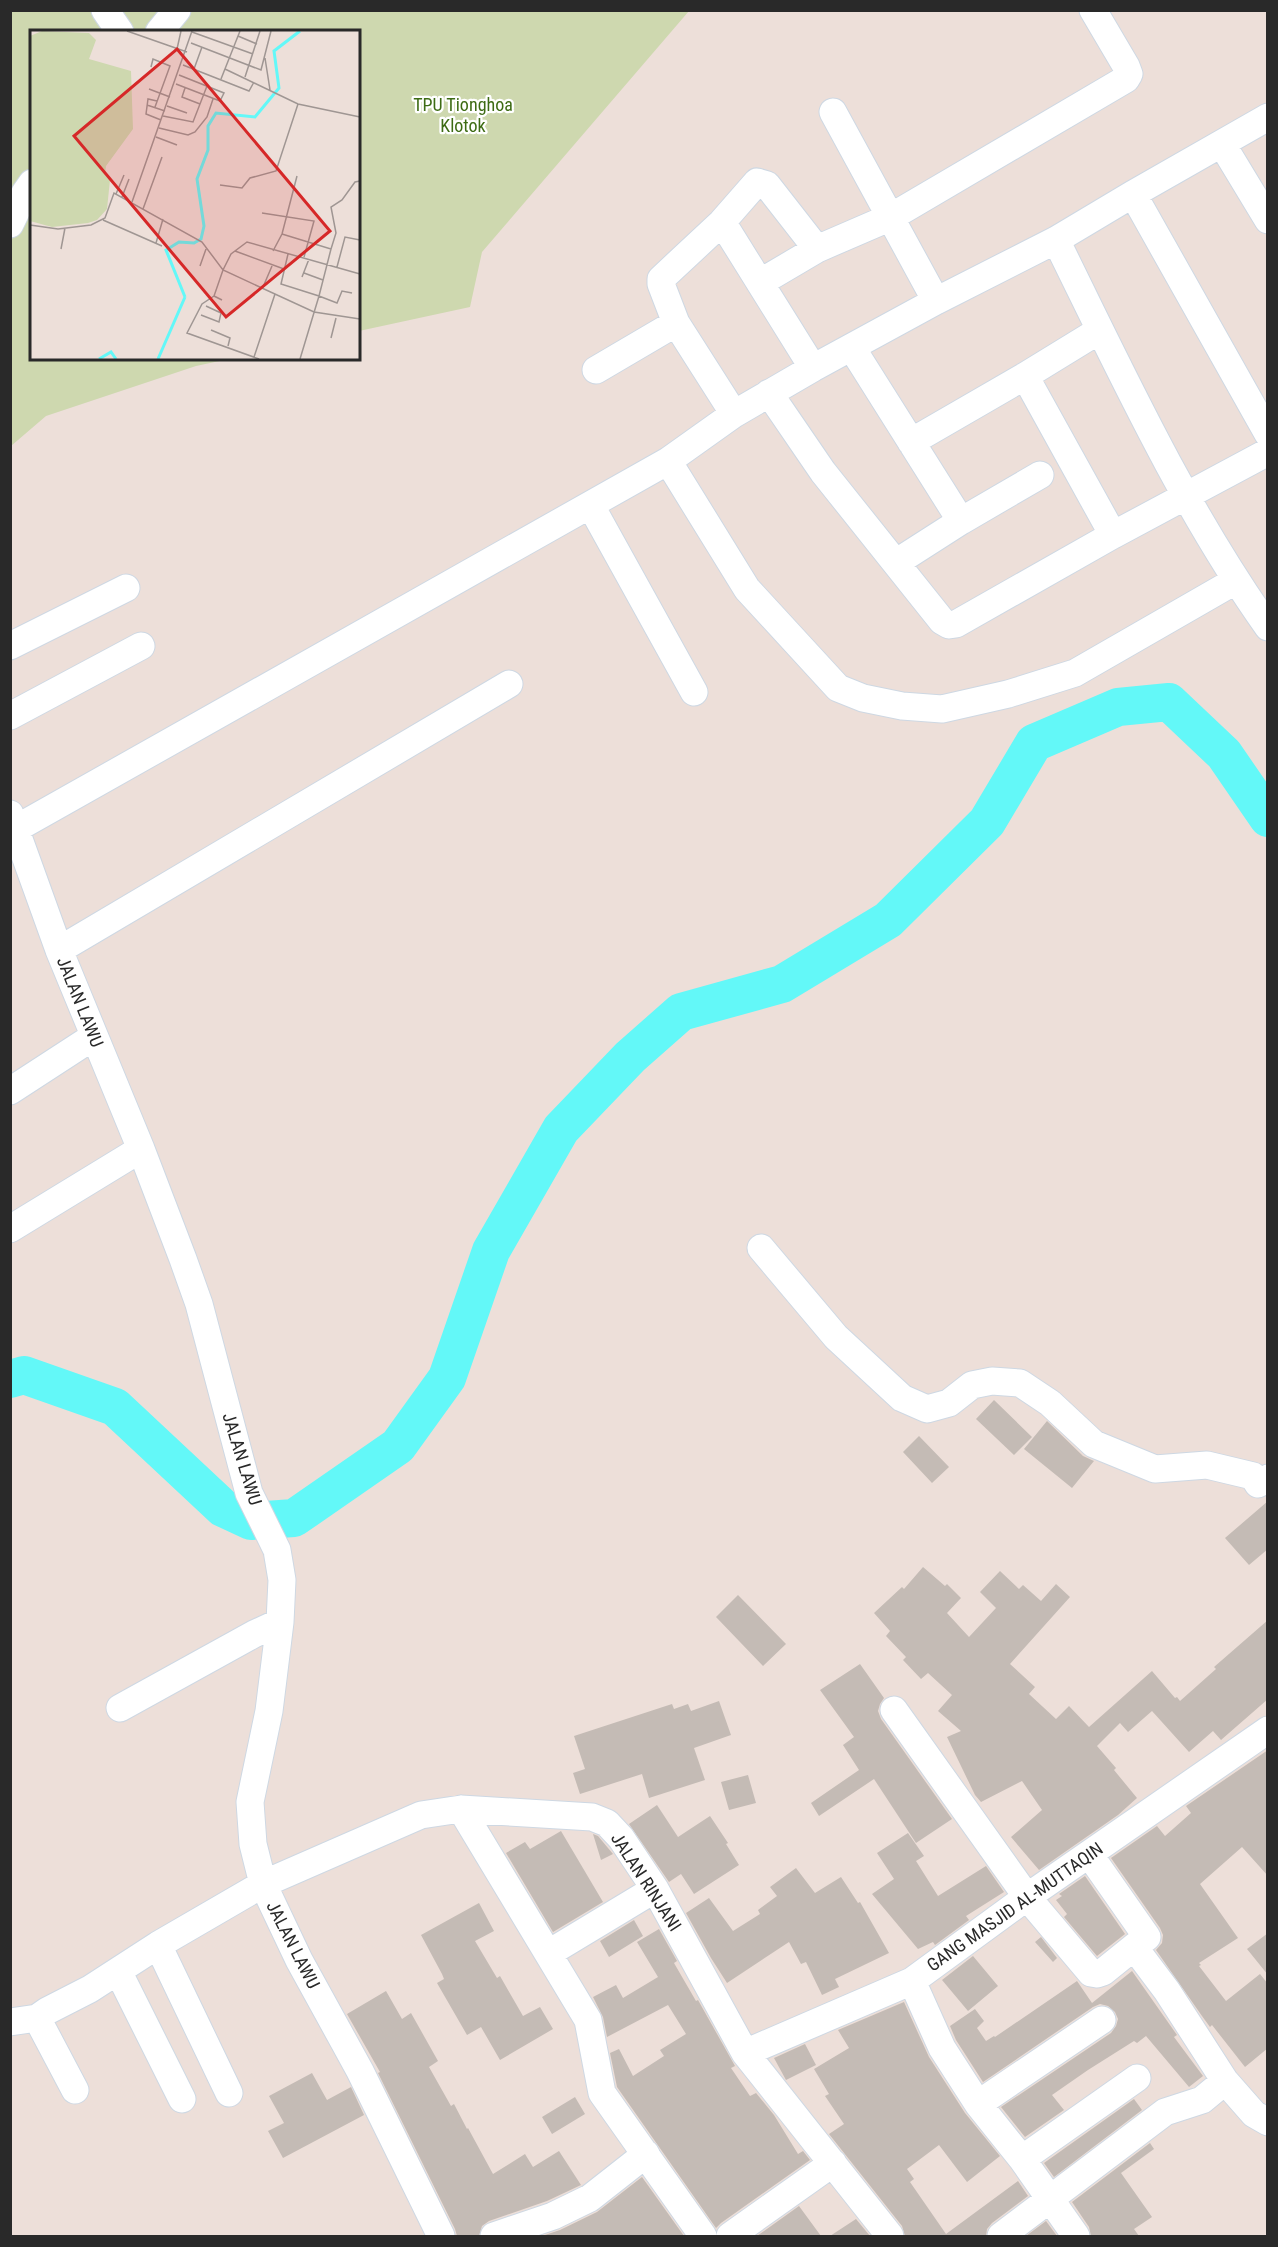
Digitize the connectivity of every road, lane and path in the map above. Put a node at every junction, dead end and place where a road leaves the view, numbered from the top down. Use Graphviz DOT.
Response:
graph roads {
  1 [pos="105,10"];
  2 [pos="177,10"];
  3 [pos="1093,10"];
  4 [pos="119,30"];
  5 [pos="161,30"];
  6 [pos="833,111"];
  7 [pos="1268,117"];
  8 [pos="1222,144"];
  9 [pos="30,186"];
  10 [pos="1133,194"];
  11 [pos="891,217"];
  12 [pos="1268,220"];
  13 [pos="722,222"];
  14 [pos="10,224"];
  15 [pos="1056,240"];
  16 [pos="817,249"];
  17 [pos="761,282"];
  18 [pos="936,301"];
  19 [pos="676,322"];
  20 [pos="1100,330"];
  21 [pos="852,348"];
  22 [pos="813,368"];
  23 [pos="596,370"];
  24 [pos="1025,376"];
  25 [pos="769,393"];
  26 [pos="734,414"];
  27 [pos="1268,434"];
  28 [pos="911,442"];
  29 [pos="1268,452"];
  30 [pos="669,461"];
  31 [pos="1040,475"];
  32 [pos="1186,496"];
  33 [pos="591,506"];
  34 [pos="961,521"];
  35 [pos="1113,535"];
  36 [pos="897,562"];
  37 [pos="1235,581"];
  38 [pos="126,588"];
  39 [pos="1268,627"];
  40 [pos="10,646"];
  41 [pos="141,646"];
  42 [pos="509,684"];
  43 [pos="694,692"];
  44 [pos="10,716"];
  45 [pos="14,821"];
  46 [pos="59,950"];
  47 [pos="93,1037"];
  48 [pos="10,1091"];
  49 [pos="141,1149"];
  50 [pos="10,1229"];
  51 [pos="760,1248"];
  52 [pos="1268,1478"];
  53 [pos="280,1622"];
  54 [pos="120,1708"];
  55 [pos="894,1710"];
  56 [pos="1268,1730"];
  57 [pos="461,1809"];
  58 [pos="1089,1854"];
  59 [pos="263,1884"];
  60 [pos="655,1889"];
  61 [pos="1027,1897"];
  62 [pos="158,1945"];
  63 [pos="1134,1947"];
  64 [pos="549,1953"];
  65 [pos="118,1971"];
  66 [pos="912,1981"];
  67 [pos="37,2018"];
  68 [pos="1102,2020"];
  69 [pos="10,2022"];
  70 [pos="745,2053"];
  71 [pos="1137,2078"];
  72 [pos="1225,2081"];
  73 [pos="75,2090"];
  74 [pos="229,2093"];
  75 [pos="182,2099"];
  76 [pos="978,2104"];
  77 [pos="1268,2122"];
  78 [pos="646,2154"];
  79 [pos="1022,2159"];
  80 [pos="833,2163"];
  81 [pos="1050,2200"];
  82 [pos="441,2236"];
  83 [pos="494,2236"];
  84 [pos="703,2236"];
  85 [pos="730,2236"];
  86 [pos="890,2236"];
  87 [pos="1001,2236"];
  88 [pos="1076,2236"];
  1 -- 4 [label="street"];
  2 -- 5 [label="street"];
  3 -- 11 [label="street"];
  6 -- 11 [label="street"];
  7 -- 8 [label="street"];
  8 -- 10 [label="street"];
  8 -- 12 [label="street"];
  9 -- 14 [label="street"];
  10 -- 15 [label="street"];
  10 -- 27 [label="street"];
  11 -- 16 [label="street"];
  11 -- 18 [label="street"];
  13 -- 16 [label="street"];
  13 -- 17 [label="street"];
  13 -- 19 [label="street"];
  15 -- 18 [label="street"];
  15 -- 20 [label="street"];
  16 -- 17 [label="street"];
  17 -- 22 [label="street"];
  18 -- 21 [label="street"];
  19 -- 23 [label="street"];
  19 -- 26 [label="street"];
  20 -- 24 [label="street"];
  20 -- 32 [label="street"];
  21 -- 22 [label="street"];
  21 -- 28 [label="street"];
  22 -- 25 [label="street"];
  24 -- 28 [label="street"];
  24 -- 35 [label="street"];
  25 -- 26 [label="street"];
  25 -- 36 [label="street"];
  26 -- 30 [label="street"];
  28 -- 34 [label="street"];
  29 -- 32 [label="street"];
  30 -- 33 [label="street"];
  30 -- 37 [label="street"];
  31 -- 34 [label="street"];
  32 -- 35 [label="street"];
  32 -- 37 [label="street"];
  33 -- 43 [label="street"];
  33 -- 45 [label="street"];
  34 -- 36 [label="street"];
  35 -- 36 [label="street"];
  37 -- 39 [label="street"];
  38 -- 40 [label="street"];
  41 -- 44 [label="street"];
  42 -- 46 [label="street"];
  45 -- 46 [label="street, JALAN LAWU"];
  46 -- 47 [label="street, JALAN LAWU"];
  47 -- 48 [label="street"];
  47 -- 49 [label="street, JALAN LAWU"];
  49 -- 50 [label="street"];
  49 -- 53 [label="street, JALAN LAWU"];
  51 -- 52 [label="street"];
  53 -- 54 [label="street"];
  53 -- 59 [label="street, JALAN LAWU"];
  55 -- 61 [label="street"];
  56 -- 58 [label="street, GANG MASJID AL-MUTTAQIN"];
  57 -- 59 [label="street, JALAN RINJANI"];
  57 -- 60 [label="street, JALAN RINJANI"];
  57 -- 64 [label="street"];
  58 -- 61 [label="street, GANG MASJID AL-MUTTAQIN"];
  58 -- 63 [label="street"];
  59 -- 62 [label="street, JALAN RINJANI"];
  59 -- 82 [label="street, JALAN LAWU"];
  60 -- 64 [label="street"];
  60 -- 70 [label="street, JALAN RINJANI"];
  61 -- 63 [label="street"];
  61 -- 66 [label="street, GANG MASJID AL-MUTTAQIN"];
  62 -- 65 [label="street, JALAN RINJANI"];
  62 -- 74 [label="street"];
  63 -- 72 [label="street"];
  64 -- 78 [label="street"];
  65 -- 67 [label="street, JALAN RINJANI"];
  65 -- 75 [label="street"];
  66 -- 70 [label="street, GANG MASJID AL-MUTTAQIN"];
  66 -- 76 [label="street"];
  67 -- 69 [label="street"];
  67 -- 73 [label="street"];
  68 -- 76 [label="street"];
  70 -- 80 [label="street, JALAN RINJANI"];
  71 -- 79 [label="street"];
  72 -- 77 [label="street"];
  72 -- 81 [label="street"];
  76 -- 79 [label="street"];
  78 -- 83 [label="street"];
  78 -- 84 [label="street"];
  79 -- 81 [label="street"];
  80 -- 85 [label="street"];
  80 -- 86 [label="street, JALAN RINJANI"];
  81 -- 87 [label="street"];
  81 -- 88 [label="street"];
}
